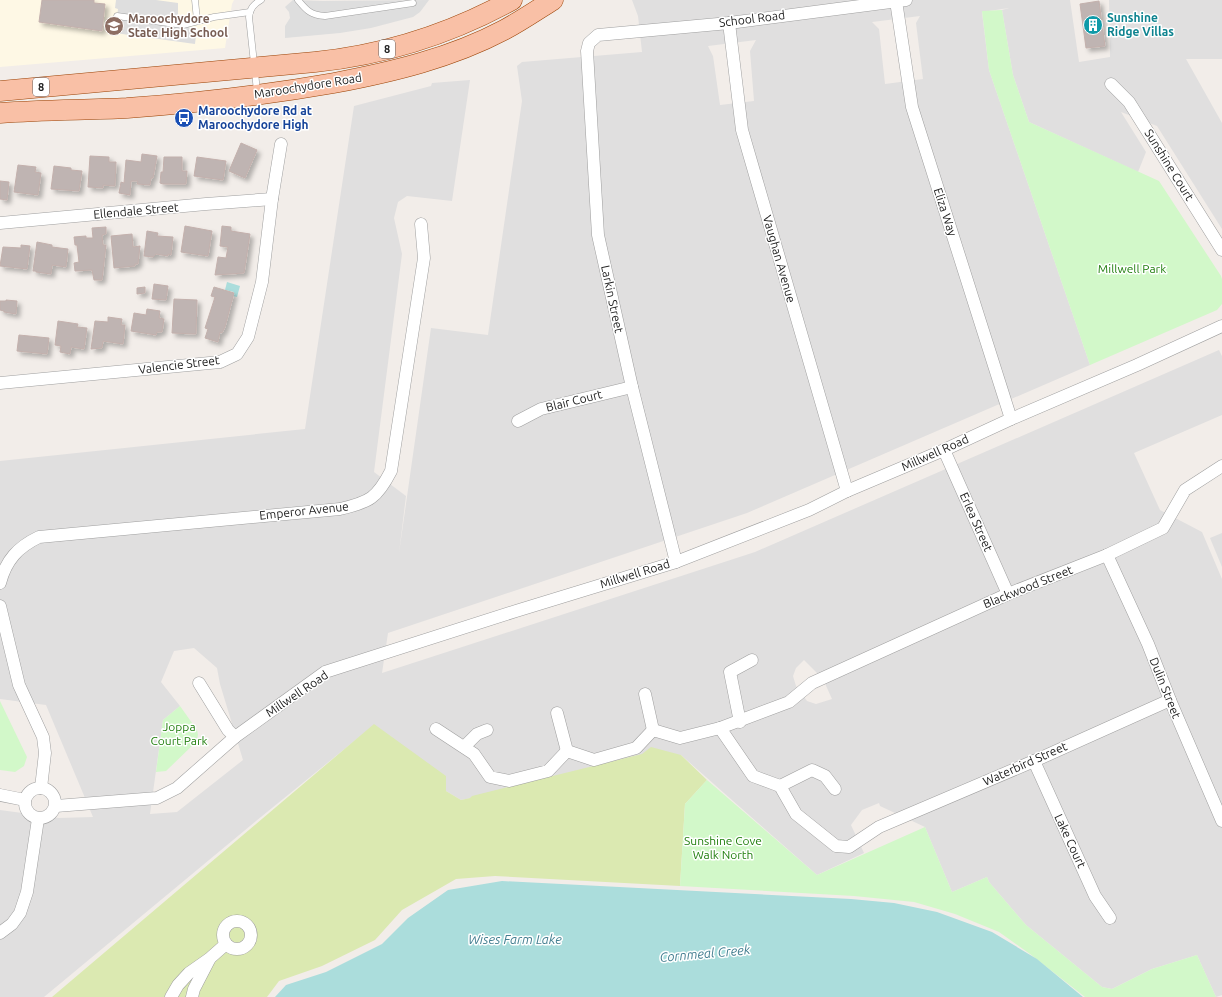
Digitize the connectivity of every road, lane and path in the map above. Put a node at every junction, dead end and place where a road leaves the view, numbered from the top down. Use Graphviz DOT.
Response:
graph roads {
  1 [pos="195,0"];
  2 [pos="261,0"];
  3 [pos="298,0"];
  4 [pos="512,0"];
  5 [pos="553,0"];
  6 [pos="901,1"];
  7 [pos="413,3"];
  8 [pos="250,12"];
  9 [pos="117,16"];
  10 [pos="197,20"];
  11 [pos="729,23"];
  12 [pos="598,35"];
  13 [pos="254,67"];
  14 [pos="1111,84"];
  15 [pos="0,91"];
  16 [pos="258,95"];
  17 [pos="0,113"];
  18 [pos="281,144"];
  19 [pos="272,199"];
  20 [pos="0,224"];
  21 [pos="421,224"];
  22 [pos="1222,250"];
  23 [pos="1222,326"];
  24 [pos="0,383"];
  25 [pos="632,388"];
  26 [pos="1011,419"];
  27 [pos="518,421"];
  28 [pos="944,450"];
  29 [pos="1222,466"];
  30 [pos="847,491"];
  31 [pos="1107,555"];
  32 [pos="676,562"];
  33 [pos="0,583"];
  34 [pos="1008,594"];
  35 [pos="0,606"];
  36 [pos="752,660"];
  37 [pos="199,683"];
  38 [pos="645,694"];
  39 [pos="1170,700"];
  40 [pos="557,713"];
  41 [pos="740,722"];
  42 [pos="720,728"];
  43 [pos="436,729"];
  44 [pos="487,730"];
  45 [pos="653,730"];
  46 [pos="234,737"];
  47 [pos="464,747"];
  48 [pos="567,751"];
  49 [pos="1034,761"];
  50 [pos="780,786"];
  51 [pos="41,788"];
  52 [pos="835,789"];
  53 [pos="0,795"];
  54 [pos="26,800"];
  55 [pos="56,806"];
  56 [pos="38,819"];
  57 [pos="1222,821"];
  58 [pos="1110,918"];
  59 [pos="0,933"];
  60 [pos="226,944"];
  61 [pos="209,959"];
  62 [pos="171,997"];
  63 [pos="192,997"];
  1 -- 10 [label="lane"];
  2 -- 8 [label="lane"];
  3 -- 7 [label="lane"];
  4 -- 13 [label="main road, Maroochydore Road / 8"];
  5 -- 16 [label="main road, Maroochydore Road / 8"];
  6 -- 11 [label="street, School Road"];
  6 -- 26 [label="street, Eliza Way"];
  8 -- 10 [label="lane"];
  8 -- 13 [label="lane"];
  9 -- 10 [label="lane"];
  11 -- 12 [label="street, School Road"];
  11 -- 30 [label="street, Vaughan Avenue"];
  12 -- 25 [label="street, Larkin Street"];
  13 -- 15 [label="main road, Maroochydore Road / 8"];
  13 -- 16 [label="lane"];
  14 -- 22 [label="street, Sunshine Court"];
  16 -- 17 [label="main road, Maroochydore Road / 8"];
  18 -- 19 [label="street, Valencie Street"];
  19 -- 20 [label="street, Ellendale Street"];
  19 -- 24 [label="street, Valencie Street"];
  21 -- 33 [label="street, Emperor Avenue"];
  23 -- 26 [label="street, Millwell Road"];
  25 -- 27 [label="street, Blair Court"];
  25 -- 32 [label="street, Larkin Street"];
  26 -- 28 [label="street, Millwell Road"];
  28 -- 30 [label="street, Millwell Road"];
  28 -- 34 [label="street, Erlea Street"];
  29 -- 31 [label="street, Blackwood Street"];
  30 -- 32 [label="street, Millwell Road"];
  31 -- 34 [label="street, Blackwood Street"];
  31 -- 39 [label="street, Dulin Street"];
  32 -- 46 [label="street, Millwell Road"];
  34 -- 41 [label="street, Blackwood Street"];
  35 -- 51 [label="street"];
  36 -- 41 [label="street"];
  37 -- 46 [label="street"];
  38 -- 45 [label="street"];
  39 -- 49 [label="street, Waterbird Street"];
  39 -- 57 [label="street, Dulin Street"];
  40 -- 48 [label="street"];
  41 -- 42 [label="street, Blackwood Street"];
  42 -- 45 [label="street, Blackwood Street"];
  42 -- 50 [label="street"];
  43 -- 47 [label="street"];
  44 -- 47 [label="street"];
  45 -- 48 [label="street"];
  46 -- 55 [label="street, Millwell Road"];
  47 -- 48 [label="street"];
  49 -- 50 [label="street, Waterbird Street"];
  49 -- 58 [label="street, Lake Court"];
  50 -- 52 [label="street"];
  51 -- 54 [label="street"];
  51 -- 55 [label="street"];
  53 -- 54 [label="street"];
  54 -- 56 [label="street"];
  55 -- 56 [label="street"];
  56 -- 59 [label="street"];
  60 -- 61 [label="street"];
  61 -- 62 [label="street"];
  61 -- 63 [label="street"];
}
